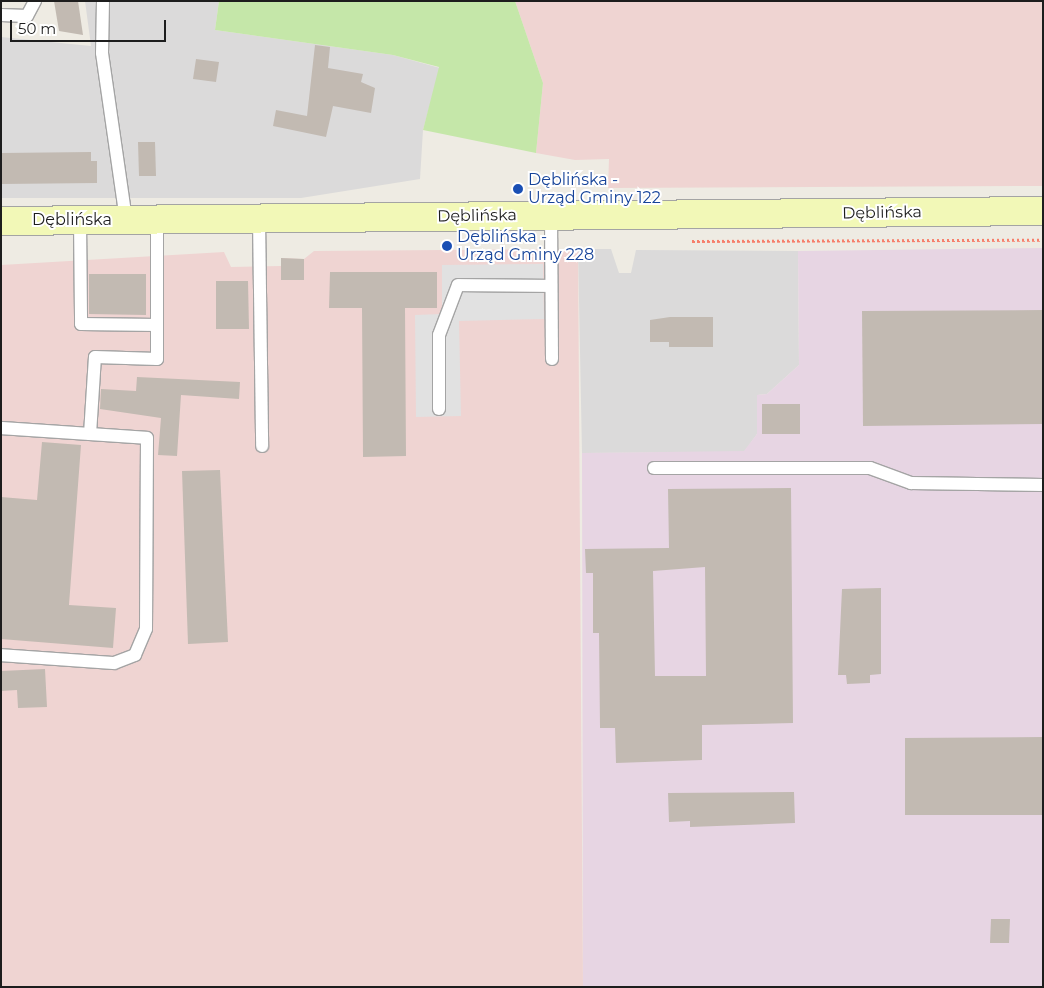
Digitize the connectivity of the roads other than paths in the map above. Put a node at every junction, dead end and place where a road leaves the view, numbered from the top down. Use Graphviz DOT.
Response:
graph roads {
  1 [pos="35,1"];
  2 [pos="103,1"];
  3 [pos="1,15"];
  4 [pos="1043,211"];
  5 [pos="551,216"];
  6 [pos="259,219"];
  7 [pos="80,220"];
  8 [pos="126,220"];
  9 [pos="157,220"];
  10 [pos="1,221"];
  11 [pos="551,286"];
  12 [pos="157,325"];
  13 [pos="552,359"];
  14 [pos="439,409"];
  15 [pos="1,428"];
  16 [pos="90,434"];
  17 [pos="262,446"];
  18 [pos="654,468"];
  19 [pos="1043,485"];
  20 [pos="1,655"];
  1 -- 3 [label="lane"];
  2 -- 8 [label="lane"];
  4 -- 5 [label="main road, Dęblińska"];
  5 -- 6 [label="main road, Dęblińska"];
  5 -- 11 [label="lane"];
  6 -- 9 [label="main road, Dęblińska"];
  6 -- 17 [label="lane"];
  7 -- 8 [label="main road, Dęblińska"];
  7 -- 10 [label="main road, Dęblińska"];
  7 -- 12 [label="lane"];
  8 -- 9 [label="main road, Dęblińska"];
  9 -- 12 [label="lane"];
  11 -- 13 [label="lane"];
  11 -- 14 [label="lane"];
  12 -- 16 [label="lane"];
  15 -- 16 [label="lane"];
  16 -- 20 [label="lane"];
  18 -- 19 [label="lane"];
}
